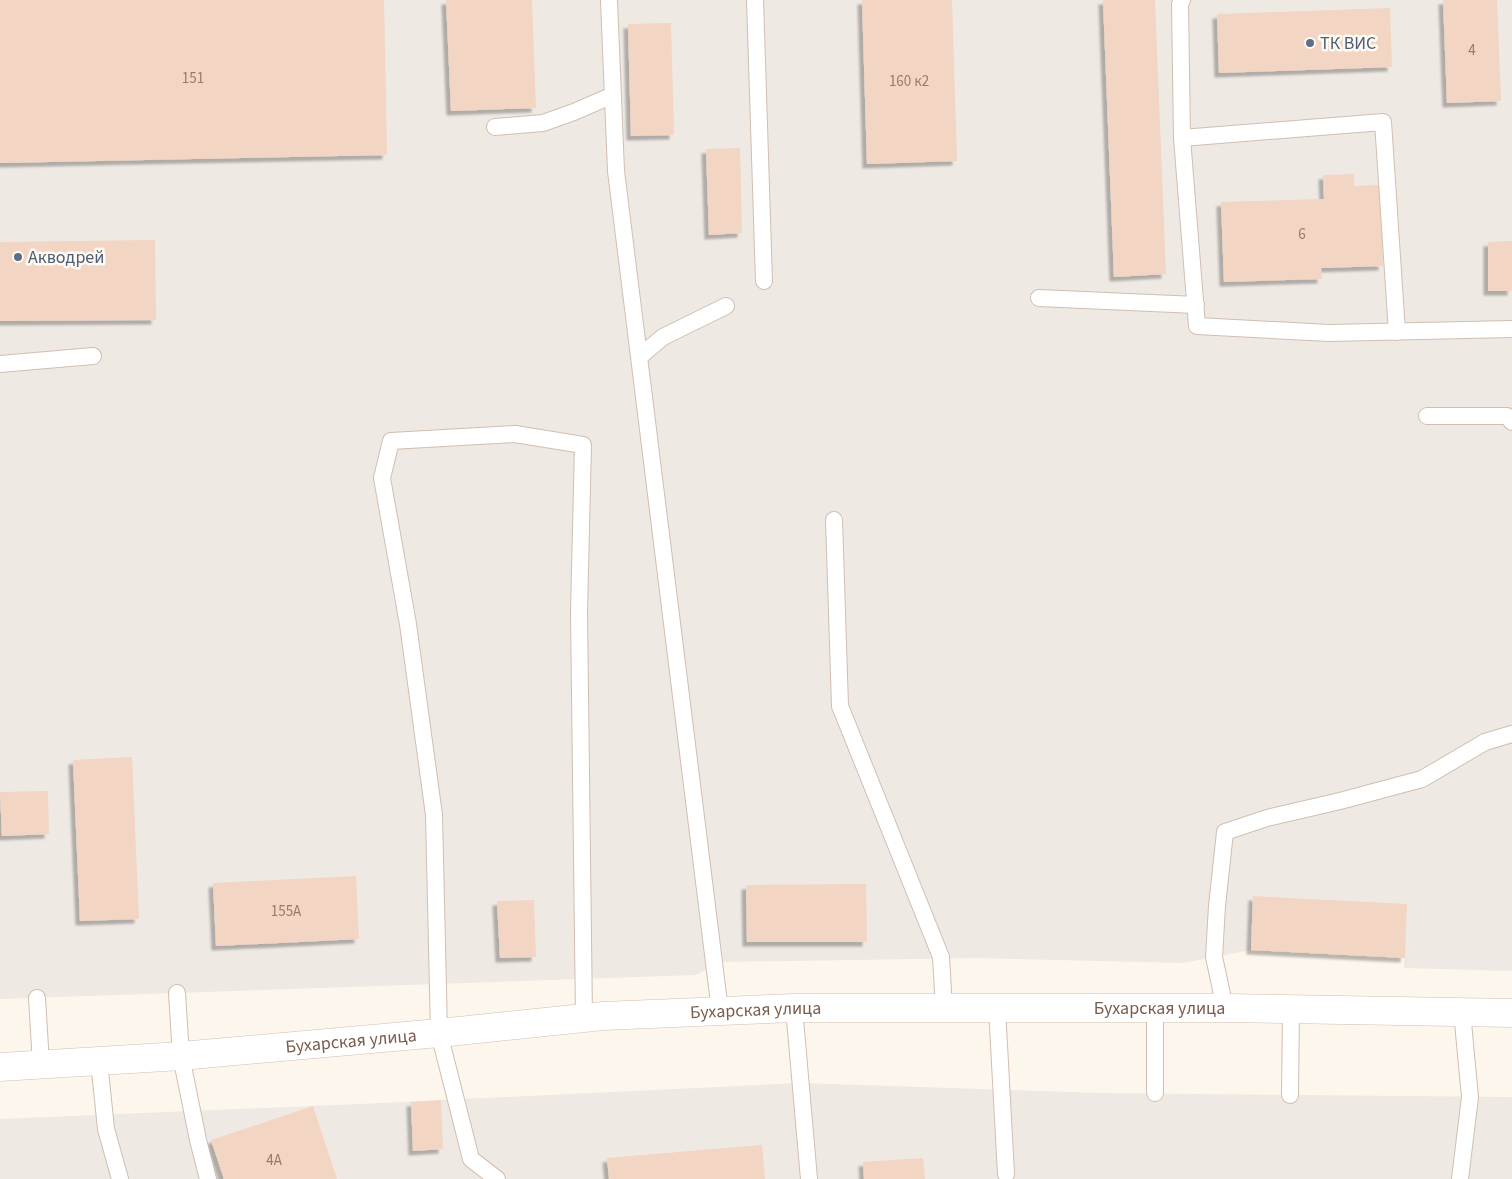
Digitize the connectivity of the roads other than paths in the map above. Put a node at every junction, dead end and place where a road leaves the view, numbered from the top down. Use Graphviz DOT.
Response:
graph roads {
  1 [pos="609,0"];
  2 [pos="755,0"];
  3 [pos="1182,0"];
  4 [pos="613,95"];
  5 [pos="495,127"];
  6 [pos="1182,138"];
  7 [pos="764,281"];
  8 [pos="1039,298"];
  9 [pos="1196,305"];
  10 [pos="726,306"];
  11 [pos="1512,329"];
  12 [pos="1396,332"];
  13 [pos="93,356"];
  14 [pos="639,357"];
  15 [pos="0,364"];
  16 [pos="1427,416"];
  17 [pos="1512,422"];
  18 [pos="834,520"];
  19 [pos="1512,734"];
  20 [pos="177,993"];
  21 [pos="37,998"];
  22 [pos="794,1008"];
  23 [pos="944,1008"];
  24 [pos="997,1008"];
  25 [pos="1155,1008"];
  26 [pos="1225,1008"];
  27 [pos="1291,1009"];
  28 [pos="720,1011"];
  29 [pos="1462,1012"];
  30 [pos="1512,1013"];
  31 [pos="584,1018"];
  32 [pos="439,1034"];
  33 [pos="181,1056"];
  34 [pos="99,1061"];
  35 [pos="41,1064"];
  36 [pos="0,1066"];
  37 [pos="1155,1093"];
  38 [pos="1290,1095"];
  39 [pos="1006,1174"];
  40 [pos="120,1179"];
  41 [pos="208,1179"];
  42 [pos="497,1179"];
  43 [pos="810,1179"];
  44 [pos="1460,1179"];
  1 -- 4 [label="lane"];
  2 -- 7 [label="lane"];
  3 -- 6 [label="lane"];
  4 -- 5 [label="lane"];
  4 -- 14 [label="lane"];
  6 -- 9 [label="lane"];
  6 -- 12 [label="lane"];
  8 -- 9 [label="lane"];
  9 -- 12 [label="lane"];
  10 -- 14 [label="lane"];
  11 -- 12 [label="lane"];
  13 -- 15 [label="lane"];
  14 -- 28 [label="lane"];
  16 -- 17 [label="lane"];
  18 -- 23 [label="lane"];
  19 -- 26 [label="lane"];
  20 -- 33 [label="lane"];
  21 -- 35 [label="lane"];
  22 -- 23 [label="street, Бухарская улица"];
  22 -- 28 [label="street, Бухарская улица"];
  22 -- 43 [label="lane"];
  23 -- 24 [label="street, Бухарская улица"];
  24 -- 25 [label="street, Бухарская улица"];
  24 -- 39 [label="lane"];
  25 -- 26 [label="street, Бухарская улица"];
  25 -- 37 [label="lane"];
  26 -- 27 [label="street, Бухарская улица"];
  27 -- 29 [label="street, Бухарская улица"];
  27 -- 38 [label="lane"];
  28 -- 31 [label="street, Бухарская улица"];
  29 -- 30 [label="street, Бухарская улица"];
  29 -- 44 [label="lane"];
  31 -- 32 [label="street, Бухарская улица"];
  31 -- 32 [label="lane"];
  32 -- 33 [label="street, Бухарская улица"];
  32 -- 42 [label="lane"];
  33 -- 34 [label="street, Бухарская улица"];
  33 -- 41 [label="lane"];
  34 -- 35 [label="street, Бухарская улица"];
  34 -- 40 [label="lane"];
  35 -- 36 [label="street, Бухарская улица"];
}
